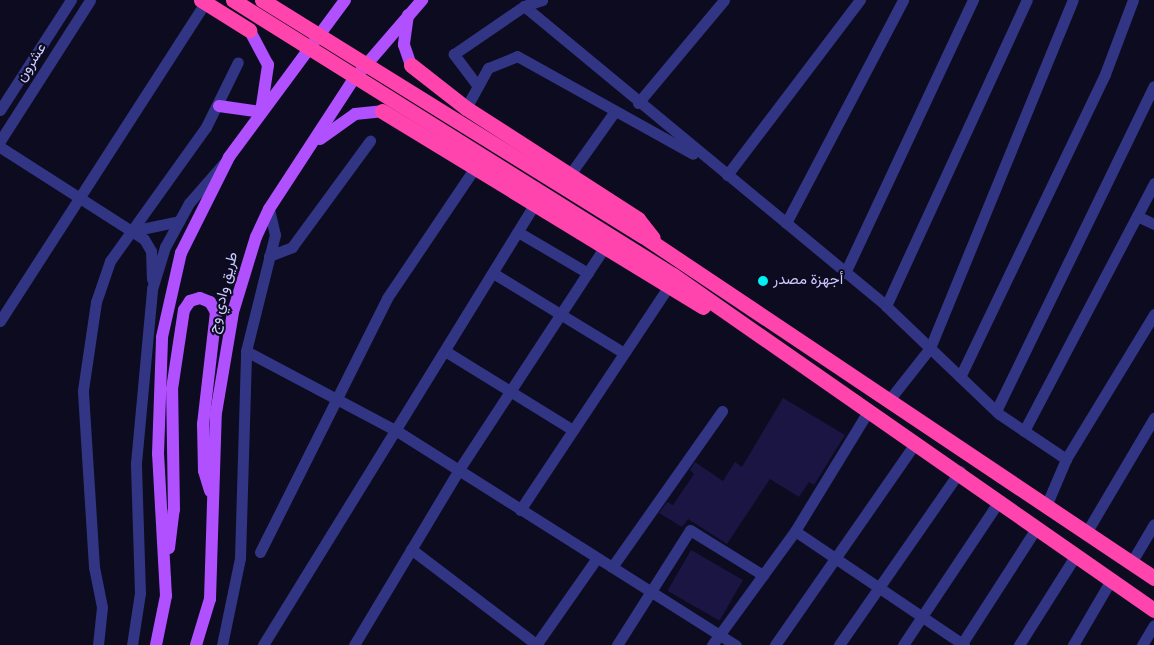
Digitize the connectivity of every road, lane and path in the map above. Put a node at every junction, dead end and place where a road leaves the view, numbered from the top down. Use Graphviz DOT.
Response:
graph roads {
  1 [pos="71,0"];
  2 [pos="90,0"];
  3 [pos="233,0"];
  4 [pos="262,0"];
  5 [pos="345,0"];
  6 [pos="422,0"];
  7 [pos="542,0"];
  8 [pos="724,0"];
  9 [pos="860,0"];
  10 [pos="903,0"];
  11 [pos="973,0"];
  12 [pos="1027,0"];
  13 [pos="1074,0"];
  14 [pos="1133,0"];
  15 [pos="203,1"];
  16 [pos="524,6"];
  17 [pos="408,15"];
  18 [pos="249,30"];
  19 [pos="238,62"];
  20 [pos="411,66"];
  21 [pos="477,85"];
  22 [pos="1154,86"];
  23 [pos="638,103"];
  24 [pos="220,106"];
  25 [pos="466,108"];
  26 [pos="0,110"];
  27 [pos="382,111"];
  28 [pos="615,111"];
  29 [pos="261,112"];
  30 [pos="0,141"];
  31 [pos="370,141"];
  32 [pos="0,147"];
  33 [pos="309,149"];
  34 [pos="229,157"];
  35 [pos="474,169"];
  36 [pos="724,172"];
  37 [pos="571,173"];
  38 [pos="1154,183"];
  39 [pos="79,198"];
  40 [pos="534,205"];
  41 [pos="269,209"];
  42 [pos="1137,216"];
  43 [pos="179,221"];
  44 [pos="786,224"];
  45 [pos="1154,224"];
  46 [pos="131,231"];
  47 [pos="518,232"];
  48 [pos="604,248"];
  49 [pos="662,249"];
  50 [pos="269,256"];
  51 [pos="493,273"];
  52 [pos="588,273"];
  53 [pos="845,273"];
  54 [pos="670,281"];
  55 [pos="152,289"];
  56 [pos="886,306"];
  57 [pos="561,314"];
  58 [pos="1154,314"];
  59 [pos="0,321"];
  60 [pos="930,348"];
  61 [pos="246,351"];
  62 [pos="445,351"];
  63 [pos="624,353"];
  64 [pos="960,377"];
  65 [pos="510,392"];
  66 [pos="336,398"];
  67 [pos="889,400"];
  68 [pos="869,410"];
  69 [pos="722,411"];
  70 [pos="996,411"];
  71 [pos="1154,418"];
  72 [pos="573,430"];
  73 [pos="396,431"];
  74 [pos="1024,431"];
  75 [pos="916,442"];
  76 [pos="1066,459"];
  77 [pos="458,471"];
  78 [pos="960,471"];
  79 [pos="213,500"];
  80 [pos="999,501"];
  81 [pos="1046,506"];
  82 [pos="520,510"];
  83 [pos="1154,524"];
  84 [pos="1037,527"];
  85 [pos="795,532"];
  86 [pos="1086,533"];
  87 [pos="412,549"];
  88 [pos="260,552"];
  89 [pos="1076,555"];
  90 [pos="596,558"];
  91 [pos="836,559"];
  92 [pos="1131,563"];
  93 [pos="612,567"];
  94 [pos="763,575"];
  95 [pos="1154,578"];
  96 [pos="165,579"];
  97 [pos="1111,580"];
  98 [pos="879,588"];
  99 [pos="652,593"];
  100 [pos="1154,610"];
  101 [pos="922,617"];
  102 [pos="1154,625"];
  103 [pos="720,634"];
  104 [pos="962,644"];
  105 [pos="98,645"];
  106 [pos="132,645"];
  107 [pos="156,645"];
  108 [pos="196,645"];
  109 [pos="222,645"];
  110 [pos="263,645"];
  111 [pos="354,645"];
  112 [pos="537,645"];
  113 [pos="617,645"];
  114 [pos="712,645"];
  115 [pos="736,645"];
  116 [pos="775,645"];
  117 [pos="839,645"];
  118 [pos="903,645"];
  119 [pos="1019,645"];
  120 [pos="1073,645"];
  121 [pos="1142,645"];
  1 -- 26 [label="street, عشرون"];
  2 -- 30 [label="street, عشرون"];
  3 -- 54 [label="highway"];
  4 -- 49 [label="highway"];
  5 -- 29 [label="main road"];
  6 -- 17 [label="main road, طريق وادي وج"];
  7 -- 16 [label="street"];
  8 -- 23 [label="street"];
  9 -- 36 [label="street"];
  10 -- 44 [label="street"];
  11 -- 53 [label="street"];
  12 -- 56 [label="street"];
  13 -- 60 [label="street"];
  14 -- 64 [label="street"];
  15 -- 18 [label="highway"];
  15 -- 39 [label="street"];
  16 -- 21 [label="street"];
  16 -- 23 [label="street"];
  17 -- 20 [label="main road"];
  17 -- 33 [label="main road, طريق وادي وج"];
  18 -- 29 [label="main road"];
  19 -- 24 [label="street"];
  20 -- 25 [label="highway"];
  21 -- 25 [label="street"];
  21 -- 28 [label="street"];
  22 -- 70 [label="street"];
  23 -- 36 [label="street"];
  24 -- 29 [label="main road"];
  24 -- 46 [label="street"];
  25 -- 37 [label="highway"];
  27 -- 33 [label="main road"];
  27 -- 35 [label="highway"];
  28 -- 36 [label="street"];
  28 -- 37 [label="street"];
  29 -- 34 [label="main road"];
  31 -- 50 [label="street"];
  32 -- 39 [label="street"];
  33 -- 41 [label="main road, طريق وادي وج"];
  34 -- 43 [label="street"];
  34 -- 96 [label="main road"];
  35 -- 40 [label="highway"];
  35 -- 66 [label="street"];
  36 -- 44 [label="street"];
  37 -- 49 [label="highway"];
  38 -- 42 [label="street"];
  39 -- 46 [label="street"];
  39 -- 59 [label="street"];
  40 -- 47 [label="street"];
  40 -- 48 [label="highway"];
  41 -- 50 [label="street"];
  41 -- 79 [label="main road, طريق وادي وج"];
  42 -- 45 [label="street"];
  42 -- 74 [label="street"];
  43 -- 46 [label="street"];
  43 -- 55 [label="street"];
  44 -- 53 [label="street"];
  46 -- 55 [label="street"];
  46 -- 105 [label="street"];
  47 -- 51 [label="street"];
  47 -- 52 [label="street"];
  48 -- 52 [label="street"];
  48 -- 54 [label="highway"];
  49 -- 67 [label="highway"];
  50 -- 61 [label="street"];
  51 -- 57 [label="street"];
  51 -- 62 [label="street"];
  52 -- 57 [label="street"];
  53 -- 56 [label="street"];
  54 -- 63 [label="street"];
  54 -- 68 [label="highway"];
  55 -- 106 [label="street"];
  56 -- 60 [label="street"];
  57 -- 63 [label="street"];
  57 -- 65 [label="street"];
  58 -- 76 [label="street"];
  60 -- 64 [label="street"];
  60 -- 67 [label="street"];
  61 -- 66 [label="street"];
  61 -- 109 [label="street"];
  62 -- 65 [label="street"];
  62 -- 73 [label="street"];
  63 -- 72 [label="street"];
  64 -- 70 [label="street"];
  65 -- 72 [label="street"];
  65 -- 77 [label="street"];
  66 -- 73 [label="street"];
  66 -- 88 [label="street"];
  67 -- 81 [label="highway"];
  68 -- 75 [label="highway"];
  68 -- 85 [label="street"];
  69 -- 93 [label="street"];
  70 -- 74 [label="street"];
  71 -- 86 [label="street"];
  72 -- 82 [label="street"];
  73 -- 77 [label="street"];
  73 -- 110 [label="street"];
  74 -- 76 [label="street"];
  75 -- 78 [label="highway"];
  75 -- 91 [label="street"];
  76 -- 81 [label="street"];
  77 -- 82 [label="street"];
  77 -- 87 [label="street"];
  78 -- 80 [label="highway"];
  78 -- 98 [label="street"];
  79 -- 96 [label="main road"];
  79 -- 108 [label="main road, طريق وادي وج"];
  80 -- 84 [label="highway"];
  80 -- 101 [label="street"];
  81 -- 86 [label="highway"];
  82 -- 90 [label="street"];
  83 -- 92 [label="street"];
  84 -- 89 [label="highway"];
  84 -- 104 [label="street"];
  85 -- 91 [label="street"];
  85 -- 94 [label="street"];
  86 -- 92 [label="highway"];
  87 -- 111 [label="street"];
  87 -- 112 [label="street"];
  89 -- 97 [label="highway"];
  89 -- 119 [label="street"];
  90 -- 93 [label="street"];
  90 -- 112 [label="street"];
  91 -- 98 [label="street"];
  91 -- 116 [label="street"];
  92 -- 95 [label="highway"];
  93 -- 99 [label="street"];
  94 -- 99 [label="street"];
  94 -- 103 [label="street"];
  96 -- 107 [label="main road"];
  97 -- 100 [label="highway"];
  97 -- 120 [label="street"];
  98 -- 101 [label="street"];
  98 -- 117 [label="street"];
  99 -- 103 [label="street"];
  99 -- 113 [label="street"];
  101 -- 104 [label="street"];
  101 -- 118 [label="street"];
  102 -- 121 [label="street"];
  103 -- 114 [label="street"];
  103 -- 115 [label="street"];
}
